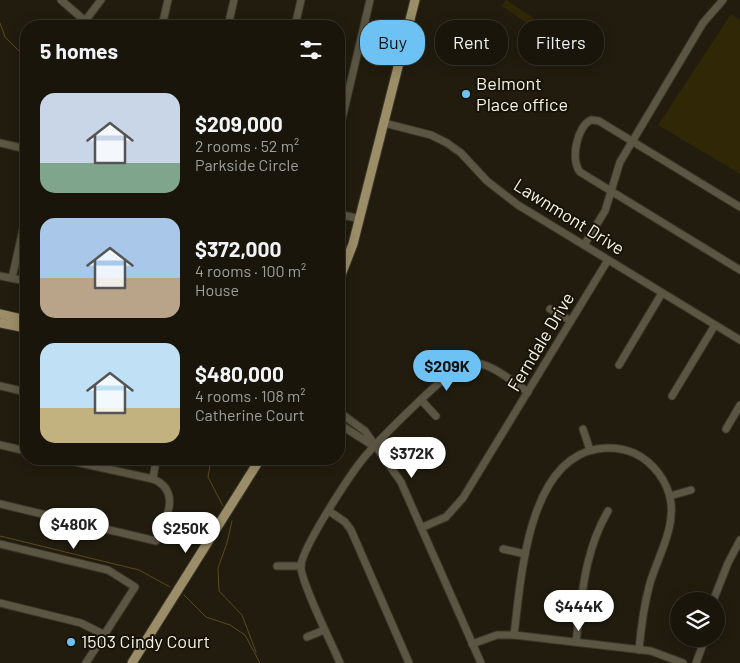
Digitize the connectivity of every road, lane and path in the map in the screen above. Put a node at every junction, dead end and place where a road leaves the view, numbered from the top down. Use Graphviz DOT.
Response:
graph roads {
  1 [pos="61,0"];
  2 [pos="101,0"];
  3 [pos="168,0"];
  4 [pos="234,0"];
  5 [pos="301,0"];
  6 [pos="370,0"];
  7 [pos="415,0"];
  8 [pos="722,0"];
  9 [pos="84,20"];
  10 [pos="90,20"];
  11 [pos="163,20"];
  12 [pos="229,20"];
  13 [pos="296,20"];
  14 [pos="345,106"];
  15 [pos="384,123"];
  16 [pos="633,141"];
  17 [pos="0,143"];
  18 [pos="20,148"];
  19 [pos="611,191"];
  20 [pos="740,206"];
  21 [pos="345,216"];
  22 [pos="360,220"];
  23 [pos="20,243"];
  24 [pos="584,245"];
  25 [pos="608,260"];
  26 [pos="345,265"];
  27 [pos="740,270"];
  28 [pos="0,276"];
  29 [pos="12,278"];
  30 [pos="20,280"];
  31 [pos="662,293"];
  32 [pos="550,309"];
  33 [pos="0,314"];
  34 [pos="20,319"];
  35 [pos="571,321"];
  36 [pos="0,323"];
  37 [pos="715,325"];
  38 [pos="20,327"];
  39 [pos="740,340"];
  40 [pos="619,365"];
  41 [pos="0,386"];
  42 [pos="20,391"];
  43 [pos="528,392"];
  44 [pos="672,396"];
  45 [pos="422,401"];
  46 [pos="740,405"];
  47 [pos="345,416"];
  48 [pos="436,416"];
  49 [pos="345,428"];
  50 [pos="583,429"];
  51 [pos="726,429"];
  52 [pos="0,445"];
  53 [pos="375,447"];
  54 [pos="20,450"];
  55 [pos="590,450"];
  56 [pos="89,465"];
  57 [pos="155,465"];
  58 [pos="256,465"];
  59 [pos="153,479"];
  60 [pos="691,490"];
  61 [pos="670,496"];
  62 [pos="0,504"];
  63 [pos="330,511"];
  64 [pos="608,511"];
  65 [pos="422,527"];
  66 [pos="740,540"];
  67 [pos="0,544"];
  68 [pos="503,549"];
  69 [pos="525,554"];
  70 [pos="277,566"];
  71 [pos="301,566"];
  72 [pos="717,592"];
  73 [pos="0,603"];
  74 [pos="324,630"];
  75 [pos="103,634"];
  76 [pos="514,635"];
  77 [pos="307,637"];
  78 [pos="576,642"];
  79 [pos="472,644"];
  80 [pos="702,647"];
  81 [pos="639,650"];
  82 [pos="86,663"];
  83 [pos="132,663"];
  84 [pos="340,663"];
  85 [pos="409,663"];
  86 [pos="481,663"];
  87 [pos="683,663"];
  88 [pos="696,663"];
  1 -- 9 [label="street"];
  2 -- 10 [label="street"];
  3 -- 11 [label="street"];
  4 -- 12 [label="street"];
  5 -- 13 [label="street"];
  6 -- 14 [label="street"];
  7 -- 15 [label="main road"];
  8 -- 16 [label="street"];
  15 -- 22 [label="main road"];
  15 -- 24 [label="street, Lawnmont Drive"];
  16 -- 19 [label="street"];
  16 -- 19 [label="street"];
  16 -- 20 [label="street"];
  17 -- 18 [label="street"];
  19 -- 24 [label="street"];
  19 -- 27 [label="street"];
  21 -- 22 [label="street"];
  22 -- 26 [label="main road"];
  23 -- 29 [label="street"];
  24 -- 25 [label="street, Lawnmont Drive"];
  25 -- 31 [label="street, Lawnmont Drive"];
  25 -- 35 [label="street, Ferndale Drive"];
  28 -- 29 [label="street"];
  29 -- 30 [label="street"];
  31 -- 37 [label="street, Lawnmont Drive"];
  31 -- 40 [label="street"];
  32 -- 35 [label="street"];
  33 -- 34 [label="main road"];
  35 -- 43 [label="street, Ferndale Drive"];
  36 -- 38 [label="main road"];
  37 -- 39 [label="street, Lawnmont Drive"];
  37 -- 44 [label="street"];
  41 -- 42 [label="street"];
  43 -- 45 [label="street"];
  43 -- 65 [label="street, Ferndale Drive"];
  45 -- 48 [label="street"];
  45 -- 53 [label="street"];
  46 -- 51 [label="street"];
  47 -- 53 [label="street"];
  49 -- 53 [label="street"];
  50 -- 55 [label="street"];
  52 -- 54 [label="street"];
  53 -- 63 [label="street"];
  53 -- 65 [label="street"];
  55 -- 61 [label="street"];
  55 -- 69 [label="street"];
  56 -- 59 [label="street"];
  57 -- 59 [label="street"];
  58 -- 83 [label="main road"];
  59 -- 62 [label="street"];
  60 -- 61 [label="street"];
  61 -- 81 [label="street"];
  63 -- 71 [label="street"];
  63 -- 85 [label="street"];
  64 -- 78 [label="street"];
  65 -- 79 [label="street"];
  66 -- 72 [label="street"];
  67 -- 75 [label="street"];
  68 -- 69 [label="street"];
  69 -- 76 [label="street"];
  70 -- 71 [label="street"];
  71 -- 74 [label="street"];
  73 -- 75 [label="street"];
  74 -- 77 [label="street"];
  74 -- 84 [label="street"];
  75 -- 82 [label="street"];
  76 -- 78 [label="street"];
  76 -- 79 [label="street"];
  78 -- 81 [label="street"];
  79 -- 86 [label="street"];
  80 -- 88 [label="street"];
  81 -- 87 [label="street"];
}
